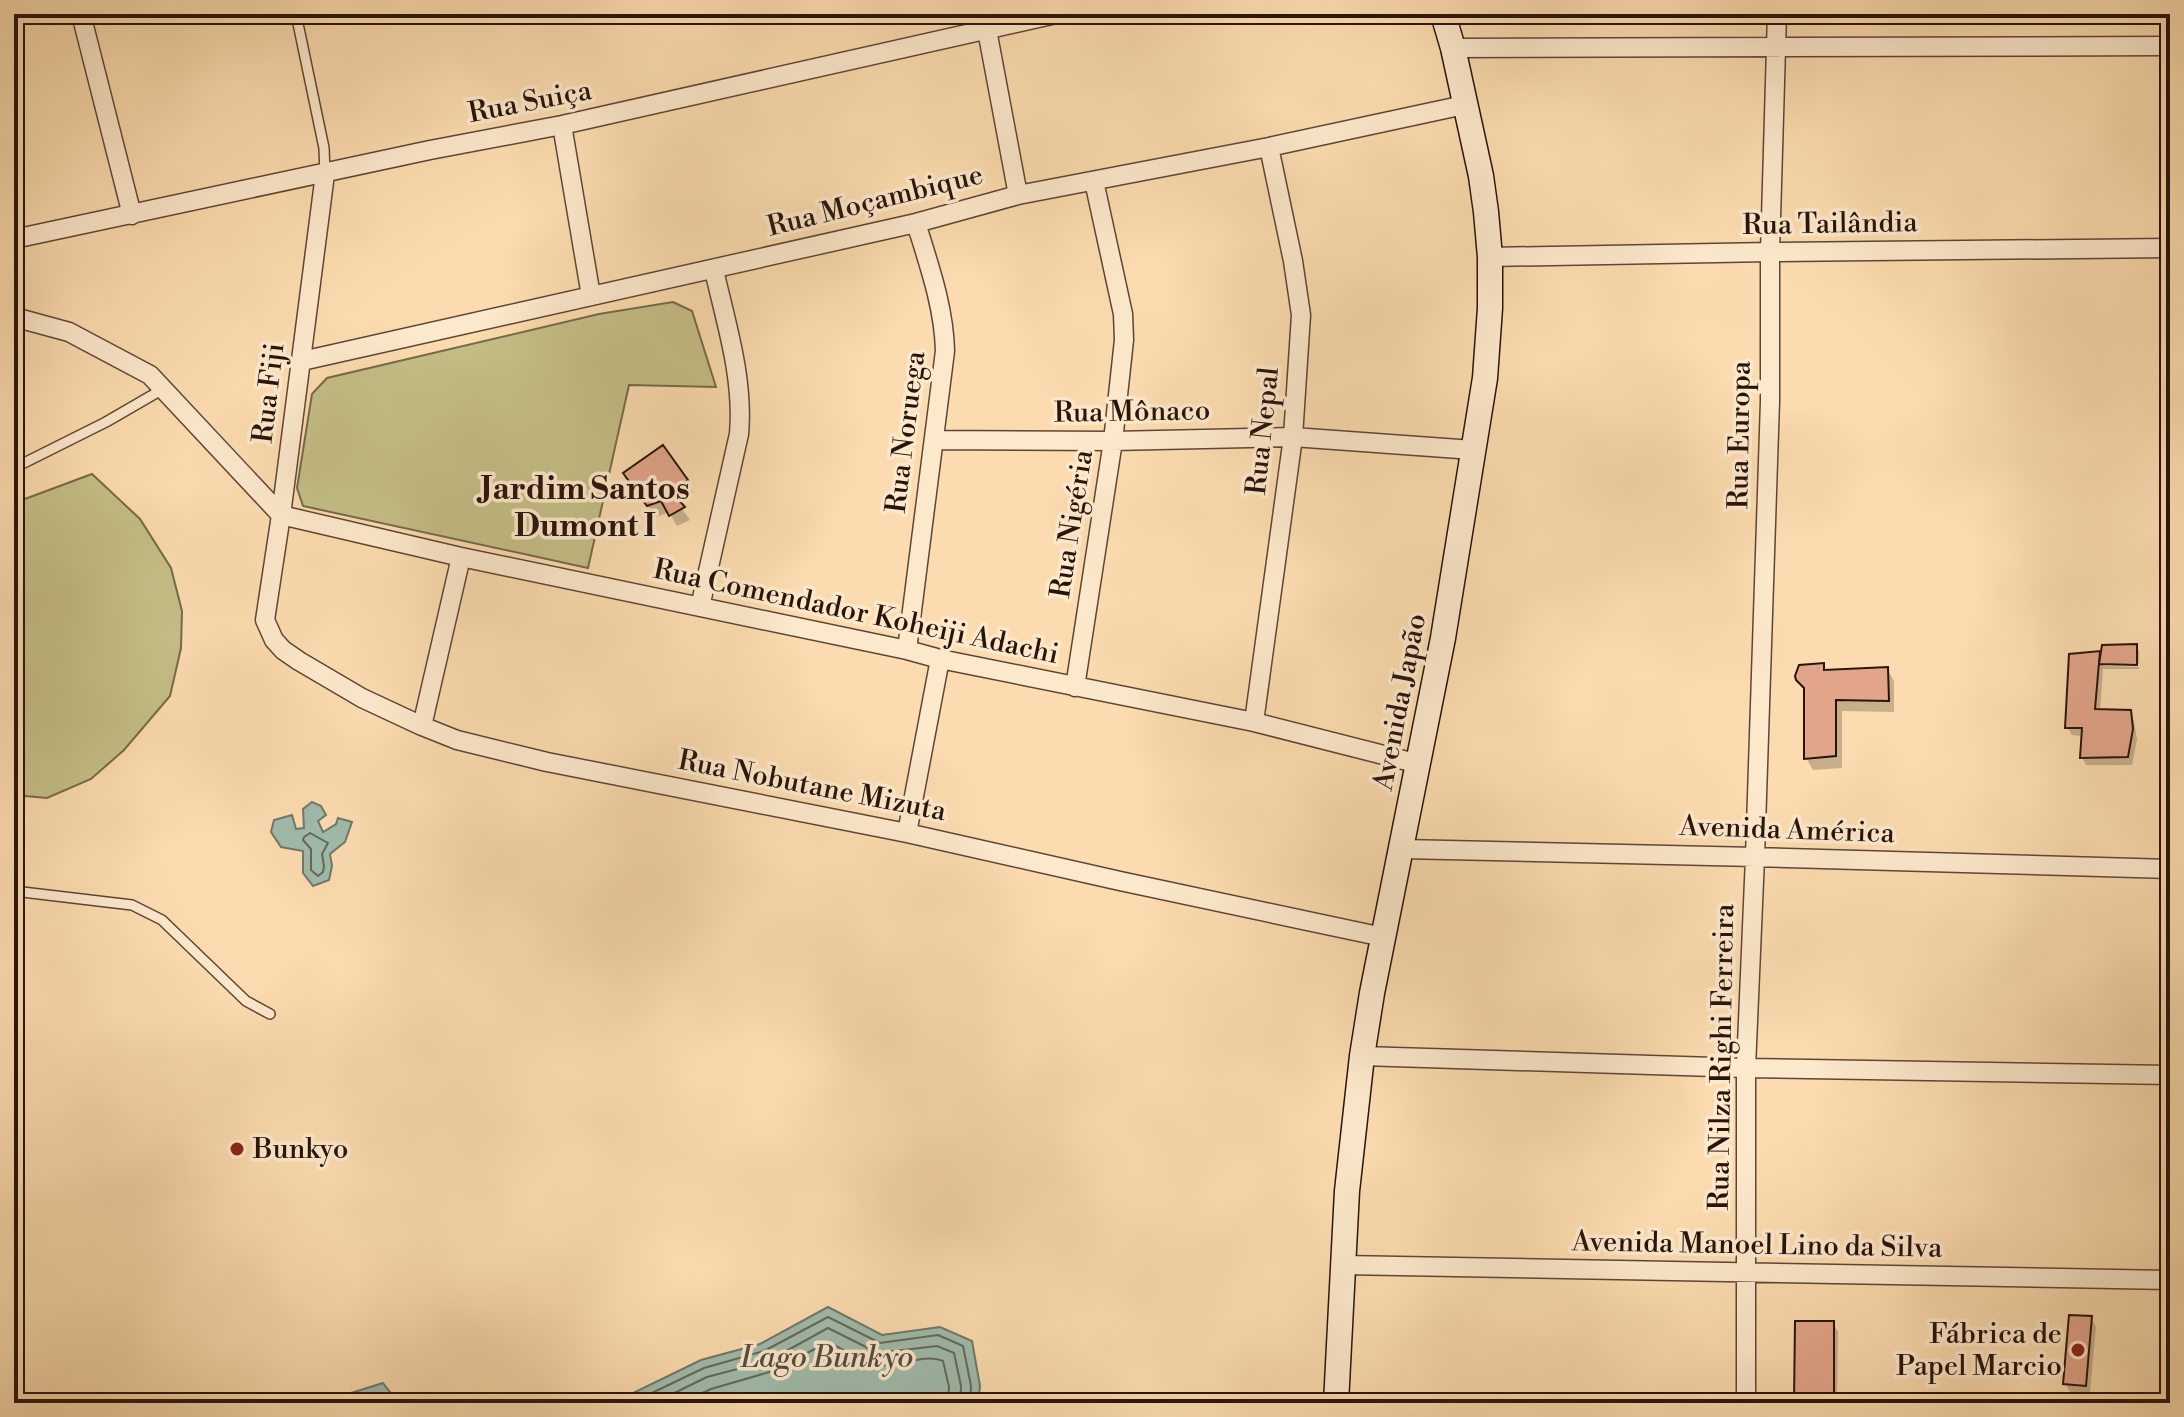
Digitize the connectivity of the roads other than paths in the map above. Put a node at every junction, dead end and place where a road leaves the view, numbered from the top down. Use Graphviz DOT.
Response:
graph roads {
  1 [pos="81,14"];
  2 [pos="296,14"];
  3 [pos="1056,14"];
  4 [pos="1443,14"];
  5 [pos="1777,14"];
  6 [pos="987,30"];
  7 [pos="2170,46"];
  8 [pos="1777,47"];
  9 [pos="1453,48"];
  10 [pos="1464,105"];
  11 [pos="562,125"];
  12 [pos="1269,147"];
  13 [pos="325,174"];
  14 [pos="1094,181"];
  15 [pos="1018,195"];
  16 [pos="132,215"];
  17 [pos="916,223"];
  18 [pos="14,239"];
  19 [pos="2170,248"];
  20 [pos="1770,252"];
  21 [pos="1490,257"];
  22 [pos="714,270"];
  23 [pos="591,296"];
  24 [pos="14,317"];
  25 [pos="302,361"];
  26 [pos="163,389"];
  27 [pos="1293,437"];
  28 [pos="935,440"];
  29 [pos="1113,441"];
  30 [pos="1473,450"];
  31 [pos="14,468"];
  32 [pos="281,515"];
  33 [pos="461,557"];
  34 [pos="700,607"];
  35 [pos="265,620"];
  36 [pos="907,650"];
  37 [pos="940,659"];
  38 [pos="1075,687"];
  39 [pos="1254,722"];
  40 [pos="422,726"];
  41 [pos="1419,764"];
  42 [pos="907,833"];
  43 [pos="1402,849"];
  44 [pos="1755,857"];
  45 [pos="2170,869"];
  46 [pos="14,891"];
  47 [pos="1383,937"];
  48 [pos="270,1014"];
  49 [pos="1362,1056"];
  50 [pos="1746,1068"];
  51 [pos="2170,1075"];
  52 [pos="1342,1265"];
  53 [pos="1745,1273"];
  54 [pos="2170,1280"];
  55 [pos="1336,1403"];
  56 [pos="1746,1403"];
  1 -- 16 [label="street"];
  2 -- 13 [label="lane"];
  3 -- 6 [label="street, Rua Suiça"];
  4 -- 9 [label="main road, Avenida Japão"];
  5 -- 8 [label="street, Rua Europa"];
  6 -- 11 [label="street, Rua Suiça"];
  6 -- 15 [label="street"];
  7 -- 8 [label="street"];
  8 -- 9 [label="street"];
  8 -- 20 [label="street, Rua Europa"];
  9 -- 10 [label="main road, Avenida Japão"];
  10 -- 12 [label="street, Rua Moçambique"];
  10 -- 21 [label="main road, Avenida Japão"];
  11 -- 13 [label="street, Rua Suiça"];
  11 -- 23 [label="street"];
  12 -- 14 [label="street, Rua Moçambique"];
  12 -- 27 [label="street, Rua Nepal"];
  13 -- 16 [label="street, Rua Suiça"];
  13 -- 25 [label="street, Rua Fiji"];
  14 -- 15 [label="street, Rua Moçambique"];
  14 -- 29 [label="street, Rua Nigéria"];
  15 -- 17 [label="street, Rua Moçambique"];
  16 -- 18 [label="street, Rua Suiça"];
  17 -- 22 [label="street, Rua Moçambique"];
  17 -- 28 [label="street, Rua Noruega"];
  19 -- 20 [label="street, Rua Tailândia"];
  20 -- 21 [label="street, Rua Tailândia"];
  20 -- 44 [label="street, Rua Europa"];
  21 -- 30 [label="main road, Avenida Japão"];
  22 -- 23 [label="street, Rua Moçambique"];
  22 -- 34 [label="street"];
  23 -- 25 [label="street, Rua Moçambique"];
  24 -- 26 [label="street"];
  25 -- 32 [label="street, Rua Fiji"];
  26 -- 31 [label="lane"];
  26 -- 32 [label="street"];
  27 -- 29 [label="street, Rua Mônaco"];
  27 -- 30 [label="street, Rua Mônaco"];
  27 -- 39 [label="street, Rua Nepal"];
  28 -- 29 [label="street, Rua Mônaco"];
  28 -- 36 [label="street, Rua Noruega"];
  29 -- 38 [label="street, Rua Nigéria"];
  30 -- 41 [label="main road, Avenida Japão"];
  32 -- 33 [label="street, Rua Comendador Koheiji Adachi"];
  32 -- 35 [label="street, Rua Fiji"];
  33 -- 34 [label="street, Rua Comendador Koheiji Adachi"];
  33 -- 40 [label="street"];
  34 -- 36 [label="street, Rua Comendador Koheiji Adachi"];
  35 -- 40 [label="street, Rua Nobutane Mizuta"];
  36 -- 37 [label="street, Rua Comendador Koheiji Adachi"];
  37 -- 38 [label="street, Rua Comendador Koheiji Adachi"];
  37 -- 42 [label="street"];
  38 -- 39 [label="street, Rua Comendador Koheiji Adachi"];
  39 -- 41 [label="street, Rua Comendador Koheiji Adachi"];
  40 -- 42 [label="street, Rua Nobutane Mizuta"];
  41 -- 43 [label="main road, Avenida Japão"];
  42 -- 47 [label="street, Rua Nobutane Mizuta"];
  43 -- 44 [label="street, Avenida América"];
  43 -- 47 [label="main road, Avenida Japão"];
  44 -- 45 [label="street, Avenida América"];
  44 -- 50 [label="street, Rua Nilza Righi Ferreira"];
  46 -- 48 [label="lane"];
  47 -- 49 [label="main road, Avenida Japão"];
  49 -- 50 [label="street"];
  49 -- 52 [label="main road, Avenida Japão"];
  50 -- 51 [label="street"];
  50 -- 53 [label="street, Rua Nilza Righi Ferreira"];
  52 -- 53 [label="street, Avenida Manoel Lino da Silva"];
  52 -- 55 [label="main road, Avenida Japão"];
  53 -- 54 [label="street, Avenida Manoel Lino da Silva"];
  53 -- 56 [label="street, Rua Nilza Righi Ferreira"];
}
